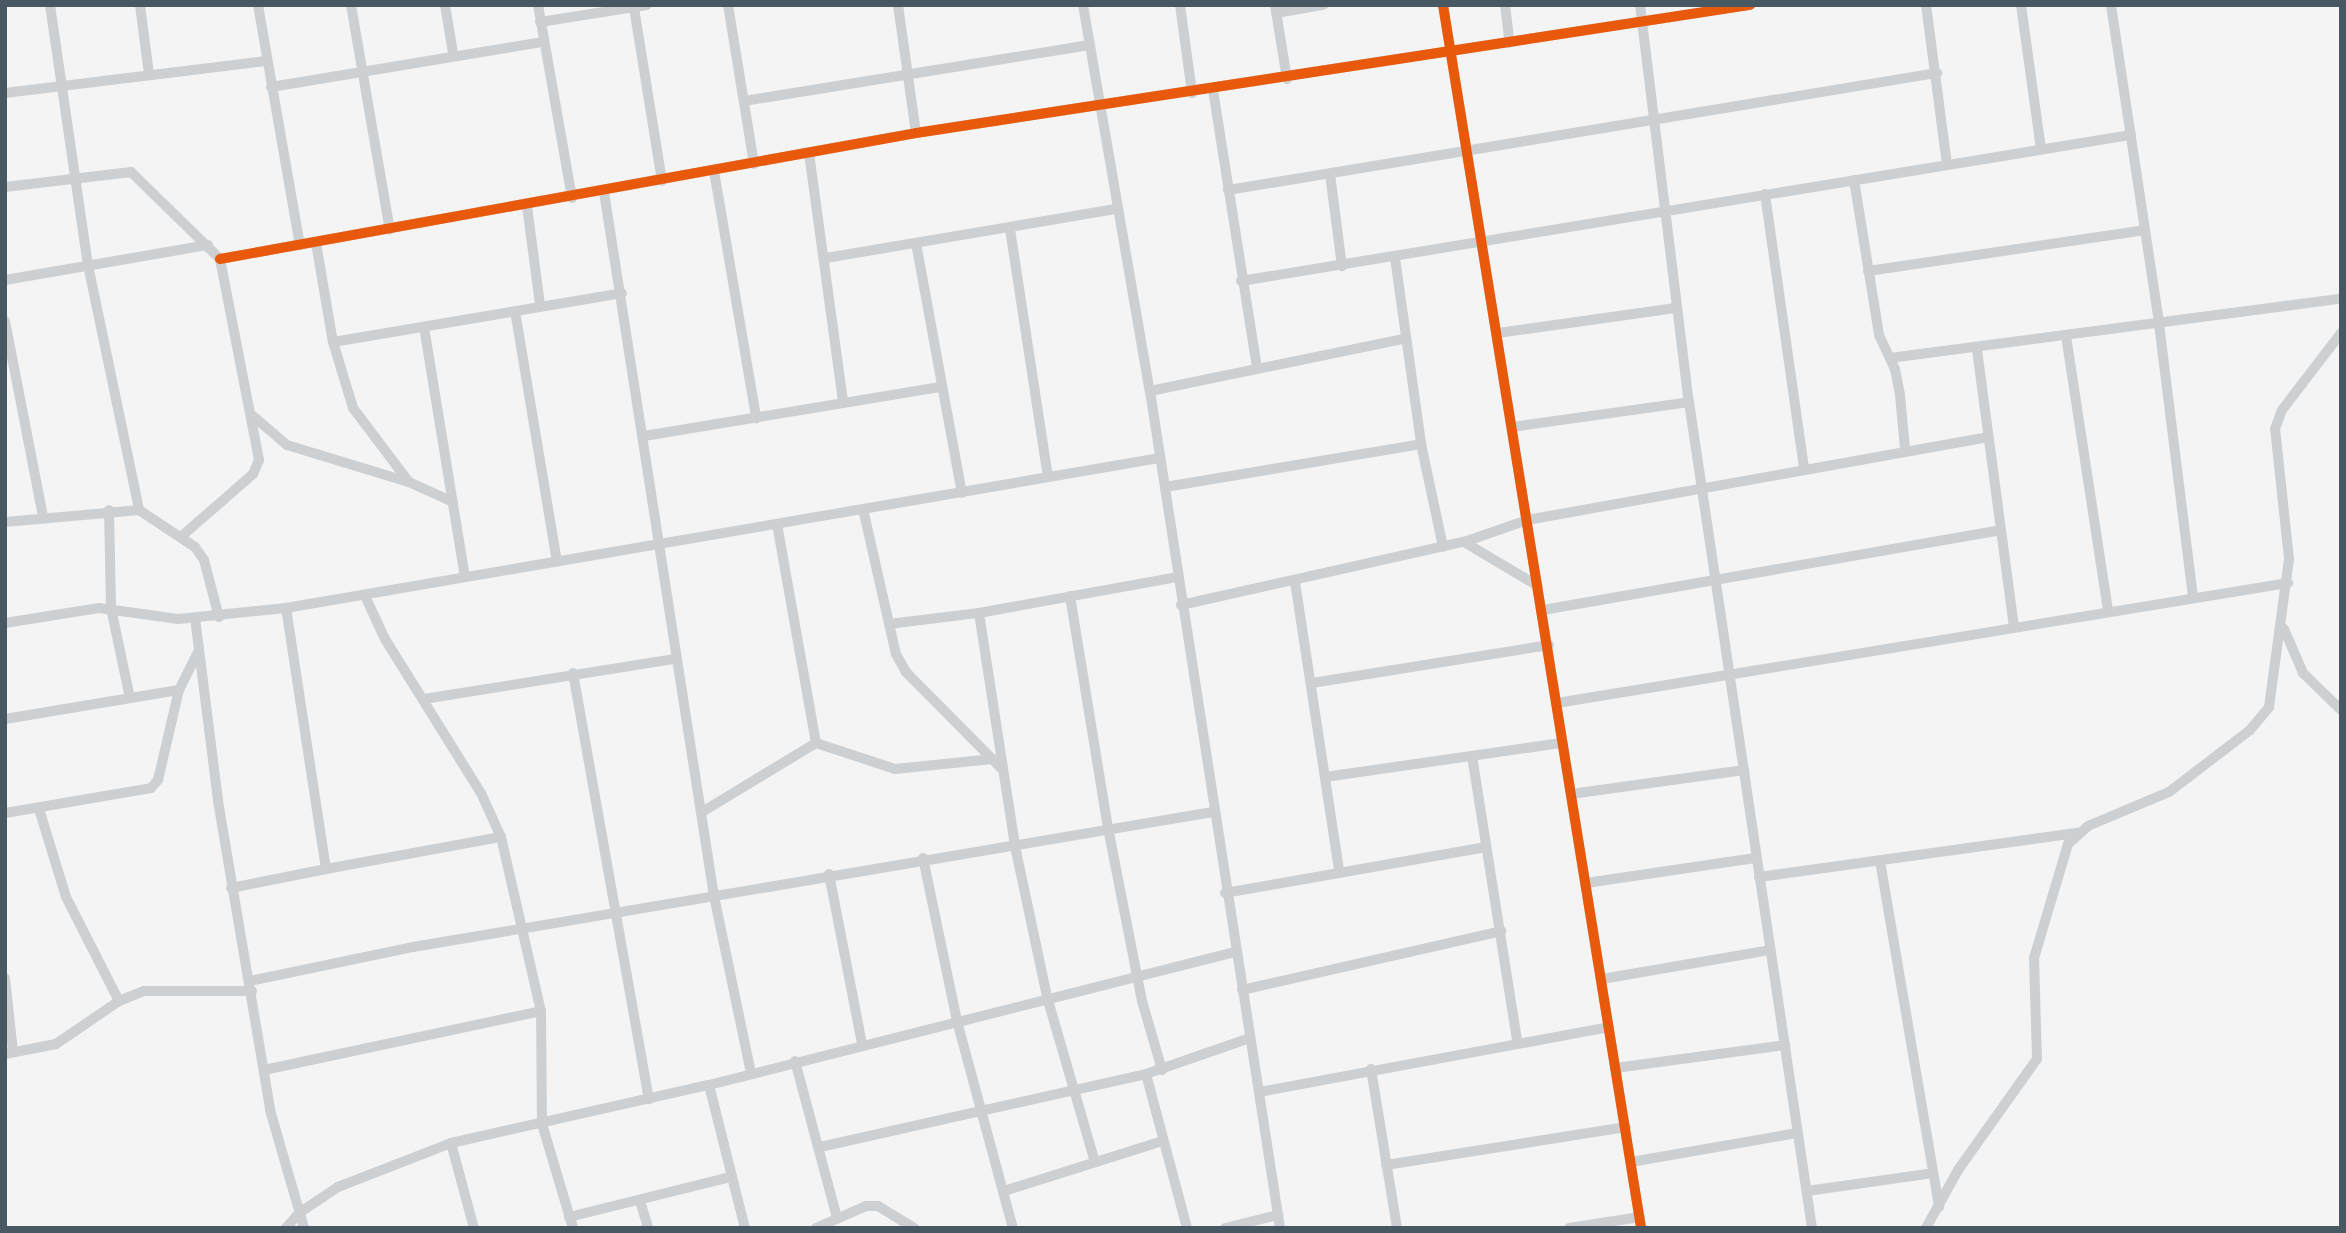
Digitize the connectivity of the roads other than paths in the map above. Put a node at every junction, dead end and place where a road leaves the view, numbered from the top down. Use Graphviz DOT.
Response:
graph roads {
  1 [pos="50,5"];
  2 [pos="140,5"];
  3 [pos="258,5"];
  4 [pos="351,5"];
  5 [pos="445,5"];
  6 [pos="538,5"];
  7 [pos="647,5"];
  8 [pos="728,5"];
  9 [pos="898,5"];
  10 [pos="1083,5"];
  11 [pos="1180,5"];
  12 [pos="1323,5"];
  13 [pos="1443,5"];
  14 [pos="1504,5"];
  15 [pos="1640,5"];
  16 [pos="1750,5"];
  17 [pos="1926,5"];
  18 [pos="2021,5"];
  19 [pos="2111,5"];
  20 [pos="1736,6"];
  21 [pos="634,8"];
  22 [pos="1276,9"];
  23 [pos="540,22"];
  24 [pos="1643,23"];
  25 [pos="542,42"];
  26 [pos="1510,43"];
  27 [pos="1089,45"];
  28 [pos="1451,51"];
  29 [pos="453,53"];
  30 [pos="267,61"];
  31 [pos="361,70"];
  32 [pos="910,73"];
  33 [pos="1937,73"];
  34 [pos="149,74"];
  35 [pos="1287,79"];
  36 [pos="61,84"];
  37 [pos="271,87"];
  38 [pos="1213,90"];
  39 [pos="5,93"];
  40 [pos="1192,93"];
  41 [pos="744,101"];
  42 [pos="1101,107"];
  43 [pos="1653,118"];
  44 [pos="916,133"];
  45 [pos="2132,135"];
  46 [pos="1469,149"];
  47 [pos="2041,150"];
  48 [pos="809,153"];
  49 [pos="754,164"];
  50 [pos="1947,164"];
  51 [pos="714,171"];
  52 [pos="1329,174"];
  53 [pos="77,176"];
  54 [pos="1854,180"];
  55 [pos="662,181"];
  56 [pos="5,187"];
  57 [pos="1228,190"];
  58 [pos="604,192"];
  59 [pos="1765,194"];
  60 [pos="572,198"];
  61 [pos="527,206"];
  62 [pos="1117,209"];
  63 [pos="1663,209"];
  64 [pos="1010,229"];
  65 [pos="390,230"];
  66 [pos="2144,230"];
  67 [pos="1484,242"];
  68 [pos="316,243"];
  69 [pos="916,243"];
  70 [pos="208,245"];
  71 [pos="300,245"];
  72 [pos="826,258"];
  73 [pos="1395,258"];
  74 [pos="220,259"];
  75 [pos="88,265"];
  76 [pos="1342,266"];
  77 [pos="1868,271"];
  78 [pos="5,281"];
  79 [pos="1241,281"];
  80 [pos="622,293"];
  81 [pos="2341,299"];
  82 [pos="540,305"];
  83 [pos="1677,308"];
  84 [pos="514,311"];
  85 [pos="5,321"];
  86 [pos="2160,324"];
  87 [pos="424,327"];
  88 [pos="1498,332"];
  89 [pos="2341,333"];
  90 [pos="2066,337"];
  91 [pos="1404,339"];
  92 [pos="333,341"];
  93 [pos="1977,350"];
  94 [pos="1890,358"];
  95 [pos="1257,368"];
  96 [pos="940,387"];
  97 [pos="1150,391"];
  98 [pos="843,402"];
  99 [pos="1689,402"];
  100 [pos="253,416"];
  101 [pos="756,418"];
  102 [pos="1512,427"];
  103 [pos="644,436"];
  104 [pos="1986,437"];
  105 [pos="1421,444"];
  106 [pos="1905,450"];
  107 [pos="1160,458"];
  108 [pos="1804,468"];
  109 [pos="1048,477"];
  110 [pos="410,482"];
  111 [pos="1165,487"];
  112 [pos="1703,490"];
  113 [pos="962,493"];
  114 [pos="453,502"];
  115 [pos="863,509"];
  116 [pos="109,510"];
  117 [pos="139,510"];
  118 [pos="43,516"];
  119 [pos="1527,520"];
  120 [pos="5,522"];
  121 [pos="777,524"];
  122 [pos="1997,531"];
  123 [pos="182,536"];
  124 [pos="1464,542"];
  125 [pos="661,544"];
  126 [pos="1443,547"];
  127 [pos="557,561"];
  128 [pos="465,577"];
  129 [pos="1177,577"];
  130 [pos="1295,582"];
  131 [pos="1718,583"];
  132 [pos="2288,583"];
  133 [pos="1538,586"];
  134 [pos="365,596"];
  135 [pos="1070,596"];
  136 [pos="2193,596"];
  137 [pos="1181,605"];
  138 [pos="111,608"];
  139 [pos="286,608"];
  140 [pos="1543,610"];
  141 [pos="2108,610"];
  142 [pos="979,613"];
  143 [pos="219,617"];
  144 [pos="195,618"];
  145 [pos="2283,620"];
  146 [pos="5,623"];
  147 [pos="889,624"];
  148 [pos="2014,627"];
  149 [pos="1549,645"];
  150 [pos="199,650"];
  151 [pos="675,659"];
  152 [pos="573,673"];
  153 [pos="1732,674"];
  154 [pos="1312,683"];
  155 [pos="178,690"];
  156 [pos="130,698"];
  157 [pos="424,699"];
  158 [pos="1557,703"];
  159 [pos="2341,710"];
  160 [pos="5,719"];
  161 [pos="816,743"];
  162 [pos="1562,743"];
  163 [pos="1472,756"];
  164 [pos="992,759"];
  165 [pos="1002,769"];
  166 [pos="1744,770"];
  167 [pos="1325,777"];
  168 [pos="1571,794"];
  169 [pos="39,808"];
  170 [pos="702,812"];
  171 [pos="1213,812"];
  172 [pos="5,813"];
  173 [pos="1109,833"];
  174 [pos="2078,833"];
  175 [pos="501,837"];
  176 [pos="1015,846"];
  177 [pos="1486,847"];
  178 [pos="923,858"];
  179 [pos="1755,858"];
  180 [pos="1880,861"];
  181 [pos="326,869"];
  182 [pos="1339,870"];
  183 [pos="829,874"];
  184 [pos="1759,877"];
  185 [pos="1586,883"];
  186 [pos="231,888"];
  187 [pos="1225,893"];
  188 [pos="714,896"];
  189 [pos="615,912"];
  190 [pos="524,929"];
  191 [pos="1501,931"];
  192 [pos="1770,950"];
  193 [pos="1236,952"];
  194 [pos="1137,974"];
  195 [pos="5,978"];
  196 [pos="1602,979"];
  197 [pos="251,986"];
  198 [pos="1242,990"];
  199 [pos="1047,997"];
  200 [pos="119,1001"];
  201 [pos="541,1012"];
  202 [pos="957,1021"];
  203 [pos="1609,1027"];
  204 [pos="1250,1038"];
  205 [pos="1517,1041"];
  206 [pos="862,1043"];
  207 [pos="1785,1045"];
  208 [pos="9,1053"];
  209 [pos="795,1061"];
  210 [pos="1615,1068"];
  211 [pos="1371,1069"];
  212 [pos="264,1070"];
  213 [pos="1162,1070"];
  214 [pos="751,1073"];
  215 [pos="1146,1074"];
  216 [pos="709,1084"];
  217 [pos="1073,1092"];
  218 [pos="1259,1092"];
  219 [pos="649,1099"];
  220 [pos="984,1111"];
  221 [pos="542,1125"];
  222 [pos="1626,1127"];
  223 [pos="1798,1133"];
  224 [pos="1163,1141"];
  225 [pos="451,1143"];
  226 [pos="820,1147"];
  227 [pos="1095,1162"];
  228 [pos="1631,1162"];
  229 [pos="1386,1165"];
  230 [pos="1933,1173"];
  231 [pos="731,1177"];
  232 [pos="1004,1191"];
  233 [pos="1807,1191"];
  234 [pos="640,1201"];
  235 [pos="1939,1207"];
  236 [pos="299,1213"];
  237 [pos="1278,1215"];
  238 [pos="837,1218"];
  239 [pos="571,1222"];
  240 [pos="1641,1222"];
  241 [pos="286,1228"];
  242 [pos="304,1228"];
  243 [pos="474,1228"];
  244 [pos="648,1228"];
  245 [pos="745,1228"];
  246 [pos="816,1228"];
  247 [pos="914,1228"];
  248 [pos="1013,1228"];
  249 [pos="1187,1228"];
  250 [pos="1225,1228"];
  251 [pos="1280,1228"];
  252 [pos="1397,1228"];
  253 [pos="1569,1228"];
  254 [pos="1811,1228"];
  255 [pos="1926,1228"];
  1 -- 36 [label="street"];
  2 -- 34 [label="street"];
  3 -- 30 [label="street"];
  4 -- 31 [label="street"];
  5 -- 29 [label="street"];
  6 -- 23 [label="street"];
  7 -- 21 [label="street"];
  8 -- 41 [label="street"];
  9 -- 32 [label="street"];
  10 -- 27 [label="street"];
  11 -- 40 [label="street"];
  12 -- 22 [label="street"];
  13 -- 28 [label="street"];
  14 -- 26 [label="street"];
  15 -- 24 [label="street"];
  16 -- 20 [label="street"];
  17 -- 33 [label="street"];
  18 -- 47 [label="street"];
  19 -- 45 [label="street"];
  20 -- 24 [label="street"];
  21 -- 23 [label="street"];
  21 -- 55 [label="street"];
  22 -- 35 [label="street"];
  23 -- 25 [label="street"];
  24 -- 26 [label="street"];
  24 -- 43 [label="street"];
  25 -- 29 [label="street"];
  25 -- 60 [label="street"];
  26 -- 28 [label="street"];
  27 -- 32 [label="street"];
  27 -- 42 [label="street"];
  28 -- 35 [label="street"];
  28 -- 46 [label="street"];
  29 -- 31 [label="street"];
  30 -- 34 [label="street"];
  30 -- 37 [label="street"];
  31 -- 37 [label="street"];
  31 -- 65 [label="street"];
  32 -- 41 [label="street"];
  32 -- 44 [label="street"];
  33 -- 43 [label="street"];
  33 -- 50 [label="street"];
  34 -- 36 [label="street"];
  35 -- 38 [label="street"];
  36 -- 39 [label="street"];
  36 -- 53 [label="street"];
  37 -- 71 [label="street"];
  38 -- 40 [label="street"];
  38 -- 57 [label="street"];
  40 -- 42 [label="street"];
  41 -- 49 [label="street"];
  42 -- 44 [label="street"];
  42 -- 62 [label="street"];
  43 -- 46 [label="street"];
  43 -- 63 [label="street"];
  44 -- 48 [label="street"];
  45 -- 47 [label="street"];
  45 -- 66 [label="street"];
  46 -- 52 [label="street"];
  46 -- 67 [label="street"];
  47 -- 50 [label="street"];
  48 -- 49 [label="street"];
  48 -- 72 [label="street"];
  49 -- 51 [label="street"];
  50 -- 54 [label="street"];
  51 -- 55 [label="street"];
  51 -- 101 [label="street"];
  52 -- 57 [label="street"];
  52 -- 76 [label="street"];
  53 -- 56 [label="street"];
  53 -- 70 [label="street"];
  53 -- 75 [label="street"];
  54 -- 59 [label="street"];
  54 -- 77 [label="street"];
  55 -- 58 [label="street"];
  57 -- 79 [label="street"];
  58 -- 60 [label="street"];
  58 -- 80 [label="street"];
  59 -- 63 [label="street"];
  59 -- 108 [label="street"];
  60 -- 61 [label="street"];
  61 -- 65 [label="street"];
  61 -- 82 [label="street"];
  62 -- 64 [label="street"];
  62 -- 97 [label="street"];
  63 -- 67 [label="street"];
  63 -- 83 [label="street"];
  64 -- 69 [label="street"];
  64 -- 109 [label="street"];
  65 -- 68 [label="street"];
  66 -- 77 [label="street"];
  66 -- 86 [label="street"];
  67 -- 73 [label="street"];
  67 -- 88 [label="street"];
  68 -- 71 [label="street"];
  68 -- 92 [label="street"];
  69 -- 72 [label="street"];
  69 -- 96 [label="street"];
  70 -- 74 [label="street"];
  70 -- 75 [label="street"];
  71 -- 74 [label="street"];
  72 -- 98 [label="street"];
  73 -- 76 [label="street"];
  73 -- 91 [label="street"];
  74 -- 100 [label="street"];
  75 -- 78 [label="street"];
  75 -- 117 [label="street"];
  76 -- 79 [label="street"];
  77 -- 94 [label="street"];
  79 -- 95 [label="street"];
  80 -- 82 [label="street"];
  80 -- 103 [label="street"];
  81 -- 86 [label="street"];
  82 -- 84 [label="street"];
  83 -- 88 [label="street"];
  83 -- 99 [label="street"];
  84 -- 87 [label="street"];
  84 -- 127 [label="street"];
  85 -- 118 [label="street"];
  86 -- 90 [label="street"];
  86 -- 136 [label="street"];
  87 -- 92 [label="street"];
  87 -- 114 [label="street"];
  88 -- 102 [label="street"];
  89 -- 132 [label="street"];
  90 -- 93 [label="street"];
  90 -- 141 [label="street"];
  91 -- 95 [label="street"];
  91 -- 105 [label="street"];
  92 -- 110 [label="street"];
  93 -- 94 [label="street"];
  93 -- 104 [label="street"];
  94 -- 106 [label="street"];
  95 -- 97 [label="street"];
  96 -- 98 [label="street"];
  96 -- 113 [label="street"];
  97 -- 107 [label="street"];
  98 -- 101 [label="street"];
  99 -- 102 [label="street"];
  99 -- 112 [label="street"];
  100 -- 110 [label="street"];
  100 -- 123 [label="street"];
  101 -- 103 [label="street"];
  102 -- 119 [label="street"];
  103 -- 125 [label="street"];
  104 -- 106 [label="street"];
  104 -- 122 [label="street"];
  105 -- 111 [label="street"];
  105 -- 126 [label="street"];
  106 -- 108 [label="street"];
  107 -- 109 [label="street"];
  107 -- 111 [label="street"];
  108 -- 112 [label="street"];
  109 -- 113 [label="street"];
  110 -- 114 [label="street"];
  111 -- 129 [label="street"];
  112 -- 119 [label="street"];
  112 -- 131 [label="street"];
  113 -- 115 [label="street"];
  114 -- 128 [label="street"];
  115 -- 121 [label="street"];
  115 -- 147 [label="street"];
  116 -- 117 [label="street"];
  116 -- 118 [label="street"];
  116 -- 138 [label="street"];
  117 -- 123 [label="street"];
  118 -- 120 [label="street"];
  119 -- 124 [label="street"];
  119 -- 133 [label="street"];
  121 -- 125 [label="street"];
  121 -- 161 [label="street"];
  122 -- 131 [label="street"];
  122 -- 148 [label="street"];
  123 -- 143 [label="street"];
  124 -- 126 [label="street"];
  124 -- 133 [label="street"];
  125 -- 127 [label="street"];
  125 -- 151 [label="street"];
  126 -- 130 [label="street"];
  127 -- 128 [label="street"];
  128 -- 134 [label="street"];
  129 -- 135 [label="street"];
  129 -- 137 [label="street"];
  130 -- 137 [label="street"];
  130 -- 154 [label="street"];
  131 -- 140 [label="street"];
  131 -- 153 [label="street"];
  132 -- 136 [label="street"];
  132 -- 145 [label="street"];
  133 -- 140 [label="street"];
  134 -- 139 [label="street"];
  134 -- 157 [label="street"];
  135 -- 142 [label="street"];
  135 -- 173 [label="street"];
  136 -- 141 [label="street"];
  137 -- 171 [label="street"];
  138 -- 144 [label="street"];
  138 -- 146 [label="street"];
  138 -- 156 [label="street"];
  139 -- 143 [label="street"];
  139 -- 181 [label="street"];
  140 -- 149 [label="street"];
  141 -- 148 [label="street"];
  142 -- 147 [label="street"];
  142 -- 165 [label="street"];
  143 -- 144 [label="street"];
  144 -- 150 [label="street"];
  145 -- 159 [label="street"];
  145 -- 174 [label="street"];
  147 -- 164 [label="street"];
  148 -- 153 [label="street"];
  149 -- 154 [label="street"];
  149 -- 158 [label="street"];
  150 -- 155 [label="street"];
  150 -- 186 [label="street"];
  151 -- 152 [label="street"];
  151 -- 170 [label="street"];
  152 -- 157 [label="street"];
  152 -- 189 [label="street"];
  153 -- 158 [label="street"];
  153 -- 166 [label="street"];
  154 -- 167 [label="street"];
  155 -- 156 [label="street"];
  155 -- 169 [label="street"];
  156 -- 160 [label="street"];
  157 -- 175 [label="street"];
  158 -- 162 [label="street"];
  161 -- 164 [label="street"];
  161 -- 170 [label="street"];
  162 -- 163 [label="street"];
  162 -- 168 [label="street"];
  163 -- 167 [label="street"];
  163 -- 177 [label="street"];
  164 -- 165 [label="street"];
  165 -- 176 [label="street"];
  166 -- 168 [label="street"];
  166 -- 179 [label="street"];
  167 -- 182 [label="street"];
  168 -- 185 [label="street"];
  169 -- 172 [label="street"];
  169 -- 200 [label="street"];
  170 -- 188 [label="street"];
  171 -- 173 [label="street"];
  171 -- 187 [label="street"];
  173 -- 176 [label="street"];
  173 -- 194 [label="street"];
  174 -- 180 [label="street"];
  174 -- 235 [label="street"];
  175 -- 181 [label="street"];
  175 -- 190 [label="street"];
  176 -- 178 [label="street"];
  176 -- 199 [label="street"];
  177 -- 182 [label="street"];
  177 -- 191 [label="street"];
  178 -- 183 [label="street"];
  178 -- 202 [label="street"];
  179 -- 184 [label="street"];
  179 -- 185 [label="street"];
  180 -- 184 [label="street"];
  180 -- 230 [label="street"];
  181 -- 186 [label="street"];
  182 -- 187 [label="street"];
  183 -- 188 [label="street"];
  183 -- 206 [label="street"];
  184 -- 192 [label="street"];
  185 -- 196 [label="street"];
  186 -- 197 [label="street"];
  187 -- 193 [label="street"];
  188 -- 189 [label="street"];
  188 -- 214 [label="street"];
  189 -- 190 [label="street"];
  189 -- 219 [label="street"];
  190 -- 197 [label="street"];
  190 -- 201 [label="street"];
  191 -- 198 [label="street"];
  191 -- 205 [label="street"];
  192 -- 196 [label="street"];
  192 -- 207 [label="street"];
  193 -- 194 [label="street"];
  193 -- 198 [label="street"];
  194 -- 199 [label="street"];
  194 -- 213 [label="street"];
  195 -- 208 [label="street"];
  196 -- 203 [label="street"];
  197 -- 200 [label="street"];
  197 -- 212 [label="street"];
  198 -- 204 [label="street"];
  199 -- 202 [label="street"];
  199 -- 217 [label="street"];
  200 -- 208 [label="street"];
  201 -- 212 [label="street"];
  201 -- 221 [label="street"];
  202 -- 206 [label="street"];
  202 -- 220 [label="street"];
  203 -- 205 [label="street"];
  203 -- 210 [label="street"];
  204 -- 213 [label="street"];
  204 -- 218 [label="street"];
  205 -- 211 [label="street"];
  206 -- 209 [label="street"];
  207 -- 210 [label="street"];
  207 -- 223 [label="street"];
  209 -- 214 [label="street"];
  209 -- 226 [label="street"];
  210 -- 222 [label="street"];
  211 -- 218 [label="street"];
  211 -- 229 [label="street"];
  212 -- 236 [label="street"];
  213 -- 215 [label="street"];
  214 -- 216 [label="street"];
  215 -- 217 [label="street"];
  215 -- 224 [label="street"];
  216 -- 219 [label="street"];
  216 -- 231 [label="street"];
  217 -- 220 [label="street"];
  217 -- 227 [label="street"];
  218 -- 237 [label="street"];
  219 -- 221 [label="street"];
  220 -- 226 [label="street"];
  220 -- 232 [label="street"];
  221 -- 225 [label="street"];
  221 -- 239 [label="street"];
  222 -- 228 [label="street"];
  222 -- 229 [label="street"];
  223 -- 228 [label="street"];
  223 -- 233 [label="street"];
  224 -- 227 [label="street"];
  224 -- 249 [label="street"];
  225 -- 236 [label="street"];
  225 -- 243 [label="street"];
  226 -- 238 [label="street"];
  227 -- 232 [label="street"];
  228 -- 240 [label="street"];
  229 -- 252 [label="street"];
  230 -- 233 [label="street"];
  230 -- 235 [label="street"];
  231 -- 234 [label="street"];
  231 -- 245 [label="street"];
  232 -- 248 [label="street"];
  233 -- 254 [label="street"];
  234 -- 239 [label="street"];
  234 -- 244 [label="street"];
  235 -- 255 [label="street"];
  236 -- 241 [label="street"];
  236 -- 242 [label="street"];
  237 -- 250 [label="street"];
  237 -- 251 [label="street"];
  238 -- 246 [label="street"];
  238 -- 247 [label="street"];
  240 -- 253 [label="street"];
}
